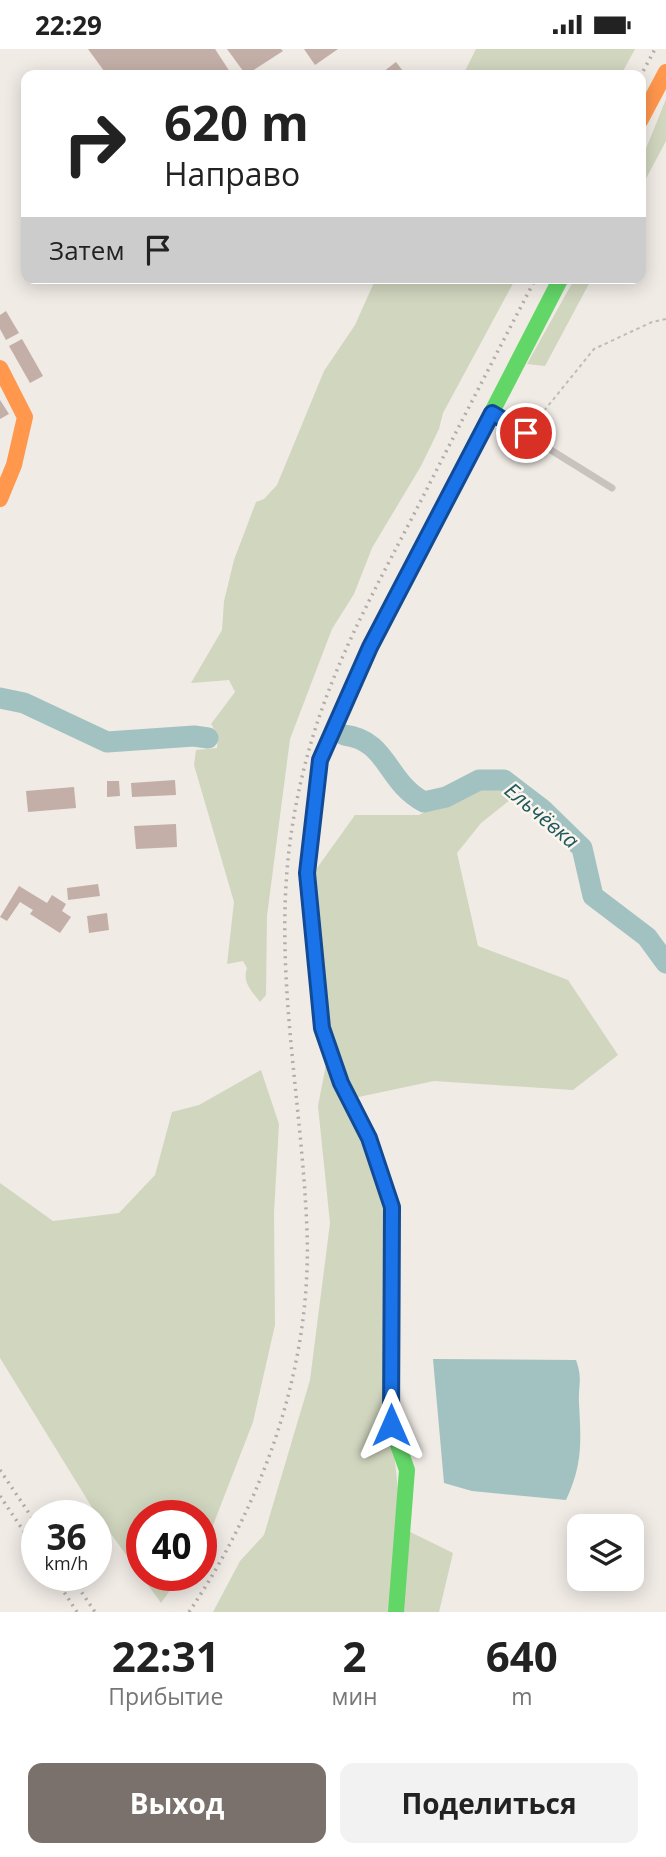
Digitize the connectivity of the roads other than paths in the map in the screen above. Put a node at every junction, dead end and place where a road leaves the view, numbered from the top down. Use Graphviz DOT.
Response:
graph roads {
  1 [pos="666,72"];
  2 [pos="646,110"];
  3 [pos="558,284"];
  4 [pos="0,368"];
  5 [pos="492,413"];
  6 [pos="612,488"];
  7 [pos="0,499"];
  8 [pos="396,1612"];
  1 -- 2 [label="street"];
  3 -- 5 [label="street"];
  4 -- 7 [label="street"];
  5 -- 6 [label="lane"];
  5 -- 8 [label="street"];
}
